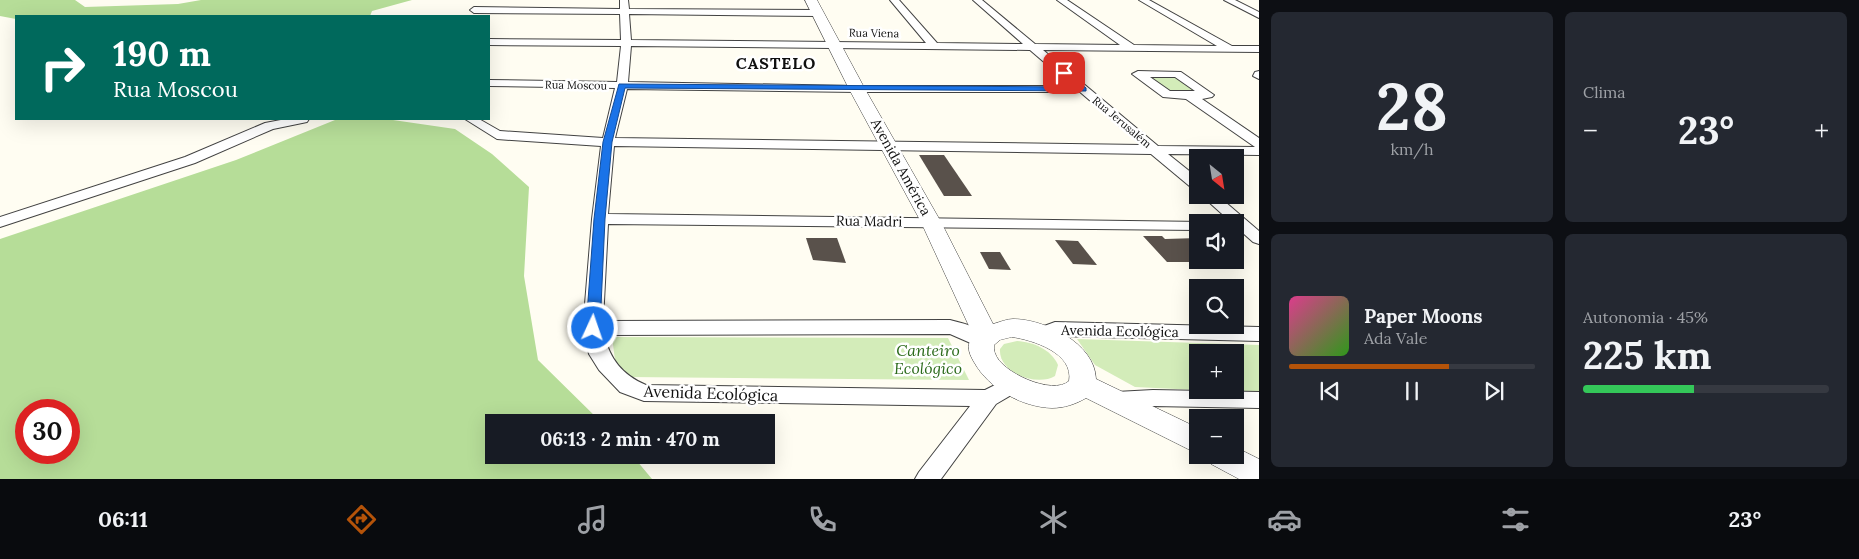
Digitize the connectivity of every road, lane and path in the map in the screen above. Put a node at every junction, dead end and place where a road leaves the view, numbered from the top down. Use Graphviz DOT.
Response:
graph roads {
  1 [pos="480,0"];
  2 [pos="894,0"];
  3 [pos="977,0"];
  4 [pos="1061,0"];
  5 [pos="1143,0"];
  6 [pos="1228,0"];
  7 [pos="624,6"];
  8 [pos="815,6"];
  9 [pos="472,13"];
  10 [pos="1259,15"];
  11 [pos="490,42"];
  12 [pos="626,44"];
  13 [pos="835,45"];
  14 [pos="934,46"];
  15 [pos="1034,47"];
  16 [pos="1130,48"];
  17 [pos="1231,49"];
  18 [pos="1259,49"];
  19 [pos="490,83"];
  20 [pos="622,85"];
  21 [pos="857,89"];
  22 [pos="1084,89"];
  23 [pos="1189,95"];
  24 [pos="298,120"];
  25 [pos="471,120"];
  26 [pos="608,142"];
  27 [pos="1259,144"];
  28 [pos="889,145"];
  29 [pos="1155,149"];
  30 [pos="1259,151"];
  31 [pos="1189,178"];
  32 [pos="1217,204"];
  33 [pos="1228,214"];
  34 [pos="600,219"];
  35 [pos="0,222"];
  36 [pos="932,222"];
  37 [pos="1189,224"];
  38 [pos="1244,228"];
  39 [pos="1259,239"];
  40 [pos="593,328"];
  41 [pos="1043,334"];
  42 [pos="1259,334"];
  43 [pos="985,338"];
  44 [pos="1082,384"];
  45 [pos="1000,391"];
  46 [pos="1116,400"];
  47 [pos="1259,400"];
  48 [pos="1189,437"];
  49 [pos="1240,464"];
  50 [pos="1259,474"];
  51 [pos="927,479"];
  1 -- 9 [label="street"];
  2 -- 14 [label="street"];
  3 -- 15 [label="street, Rua Jerusalém"];
  4 -- 16 [label="street"];
  5 -- 17 [label="street"];
  6 -- 10 [label="street"];
  7 -- 8 [label="street"];
  7 -- 9 [label="street"];
  7 -- 12 [label="street"];
  8 -- 13 [label="street, Avenida América"];
  11 -- 12 [label="street, Rua Viena"];
  12 -- 13 [label="street, Rua Viena"];
  12 -- 20 [label="street"];
  13 -- 14 [label="street, Rua Viena"];
  13 -- 21 [label="street, Avenida América"];
  14 -- 15 [label="street, Rua Viena"];
  15 -- 16 [label="street, Rua Viena"];
  15 -- 22 [label="street, Rua Jerusalém"];
  16 -- 17 [label="street, Rua Viena"];
  17 -- 18 [label="street, Rua Viena"];
  19 -- 20 [label="street, Rua Moscou"];
  20 -- 21 [label="street, Rua Moscou"];
  20 -- 26 [label="street"];
  21 -- 22 [label="street, Rua Moscou"];
  21 -- 28 [label="street, Avenida América"];
  22 -- 29 [label="street, Rua Jerusalém"];
  23 -- 23 [label="street"];
  23 -- 27 [label="street"];
  24 -- 35 [label="street"];
  25 -- 26 [label="street"];
  26 -- 28 [label="street"];
  26 -- 34 [label="street"];
  28 -- 29 [label="street"];
  28 -- 36 [label="street, Avenida América"];
  29 -- 30 [label="street"];
  29 -- 31 [label="street, Rua Jerusalém"];
  32 -- 33 [label="street"];
  34 -- 36 [label="street, Rua Madri"];
  34 -- 40 [label="street"];
  36 -- 37 [label="street, Rua Madri"];
  36 -- 43 [label="street, Avenida América"];
  38 -- 39 [label="street"];
  40 -- 43 [label="street"];
  40 -- 45 [label="street, Avenida Ecológica"];
  41 -- 42 [label="street, Avenida Ecológica"];
  41 -- 43 [label="street"];
  41 -- 44 [label="street"];
  43 -- 45 [label="street, Avenida América"];
  44 -- 45 [label="street, Avenida América"];
  44 -- 46 [label="street"];
  45 -- 51 [label="street"];
  46 -- 47 [label="street"];
  46 -- 48 [label="street"];
  49 -- 50 [label="street"];
}
